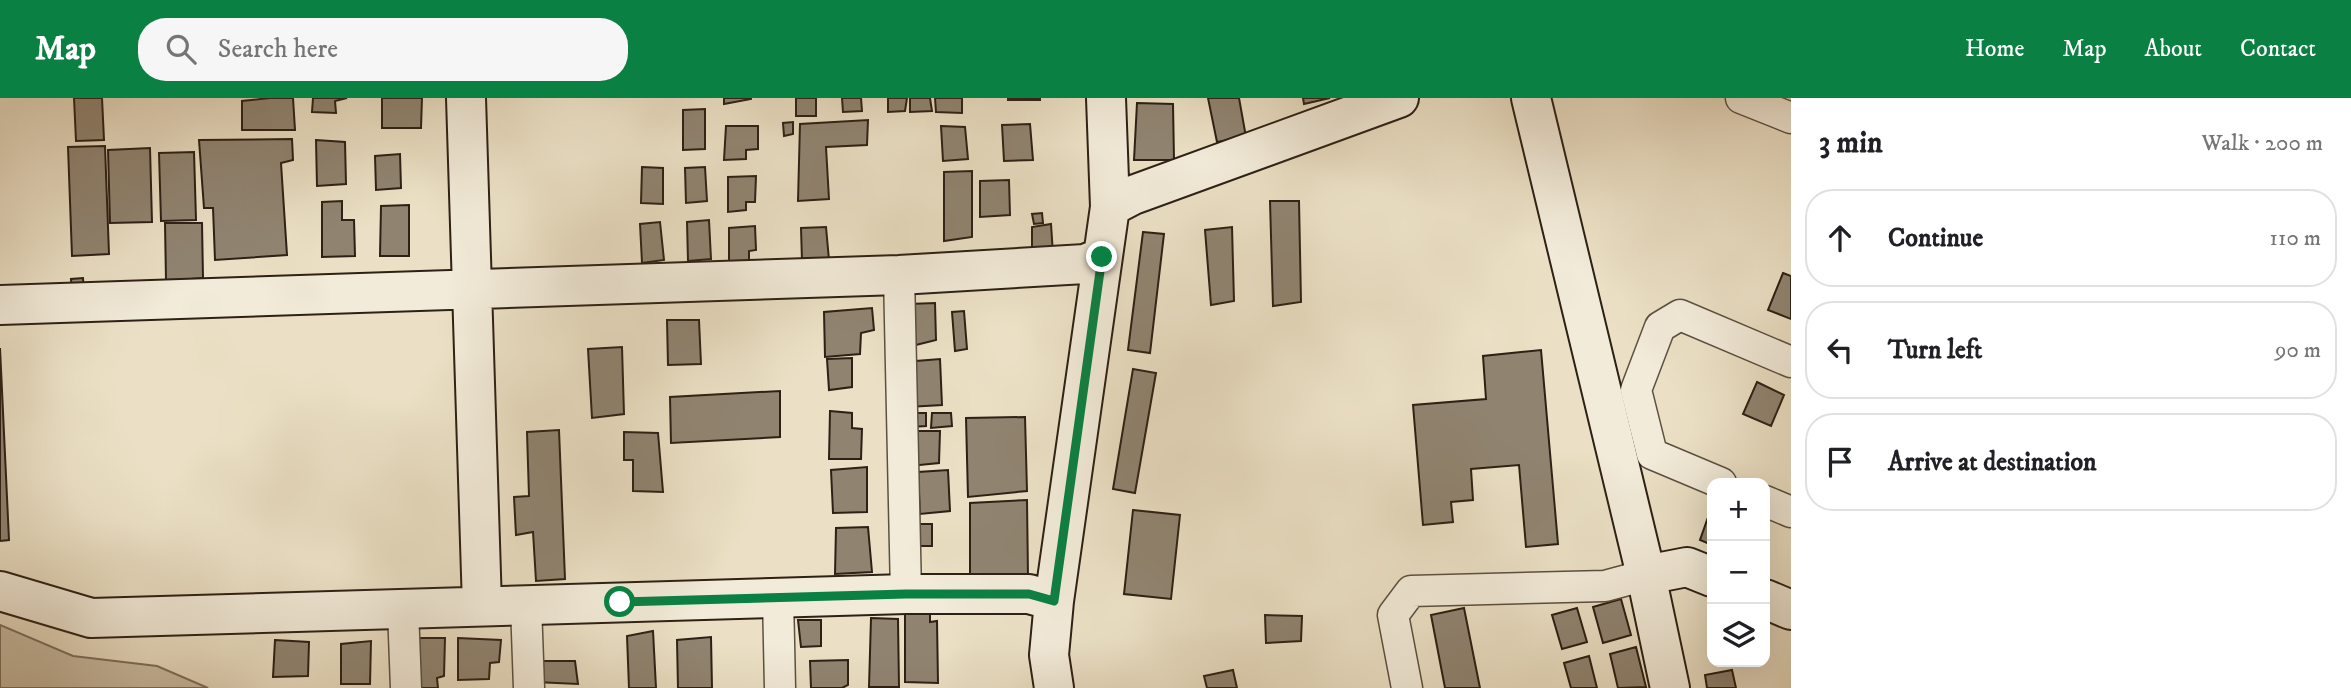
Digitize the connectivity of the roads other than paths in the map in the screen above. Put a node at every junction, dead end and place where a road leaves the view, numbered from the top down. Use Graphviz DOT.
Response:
graph roads {
  1 [pos="466,98"];
  2 [pos="1106,98"];
  3 [pos="1399,98"];
  4 [pos="1531,98"];
  5 [pos="1741,98"];
  6 [pos="1791,118"];
  7 [pos="1110,207"];
  8 [pos="1102,257"];
  9 [pos="899,275"];
  10 [pos="473,289"];
  11 [pos="0,305"];
  12 [pos="1791,362"];
  13 [pos="1709,478"];
  14 [pos="1770,503"];
  15 [pos="1791,512"];
  16 [pos="1647,575"];
  17 [pos="1707,575"];
  18 [pos="0,591"];
  19 [pos="906,594"];
  20 [pos="778,597"];
  21 [pos="1054,601"];
  22 [pos="1770,601"];
  23 [pos="526,605"];
  24 [pos="482,606"];
  25 [pos="404,609"];
  26 [pos="1791,610"];
  27 [pos="406,688"];
  28 [pos="529,688"];
  29 [pos="780,688"];
  30 [pos="1054,688"];
  31 [pos="1407,688"];
  32 [pos="1670,688"];
  1 -- 10 [label="street"];
  2 -- 7 [label="street"];
  3 -- 7 [label="street"];
  4 -- 16 [label="street"];
  5 -- 6 [label="street"];
  7 -- 8 [label="street"];
  8 -- 9 [label="street"];
  8 -- 21 [label="street"];
  9 -- 10 [label="street"];
  9 -- 19 [label="street"];
  10 -- 11 [label="street"];
  10 -- 24 [label="street"];
  12 -- 13 [label="street"];
  14 -- 15 [label="street"];
  16 -- 17 [label="street"];
  16 -- 31 [label="street"];
  16 -- 32 [label="street"];
  18 -- 25 [label="street"];
  19 -- 20 [label="street"];
  19 -- 21 [label="street"];
  20 -- 23 [label="street"];
  20 -- 29 [label="street"];
  21 -- 30 [label="street"];
  22 -- 26 [label="street"];
  23 -- 24 [label="street"];
  23 -- 28 [label="street"];
  24 -- 25 [label="street"];
  25 -- 27 [label="street"];
}
